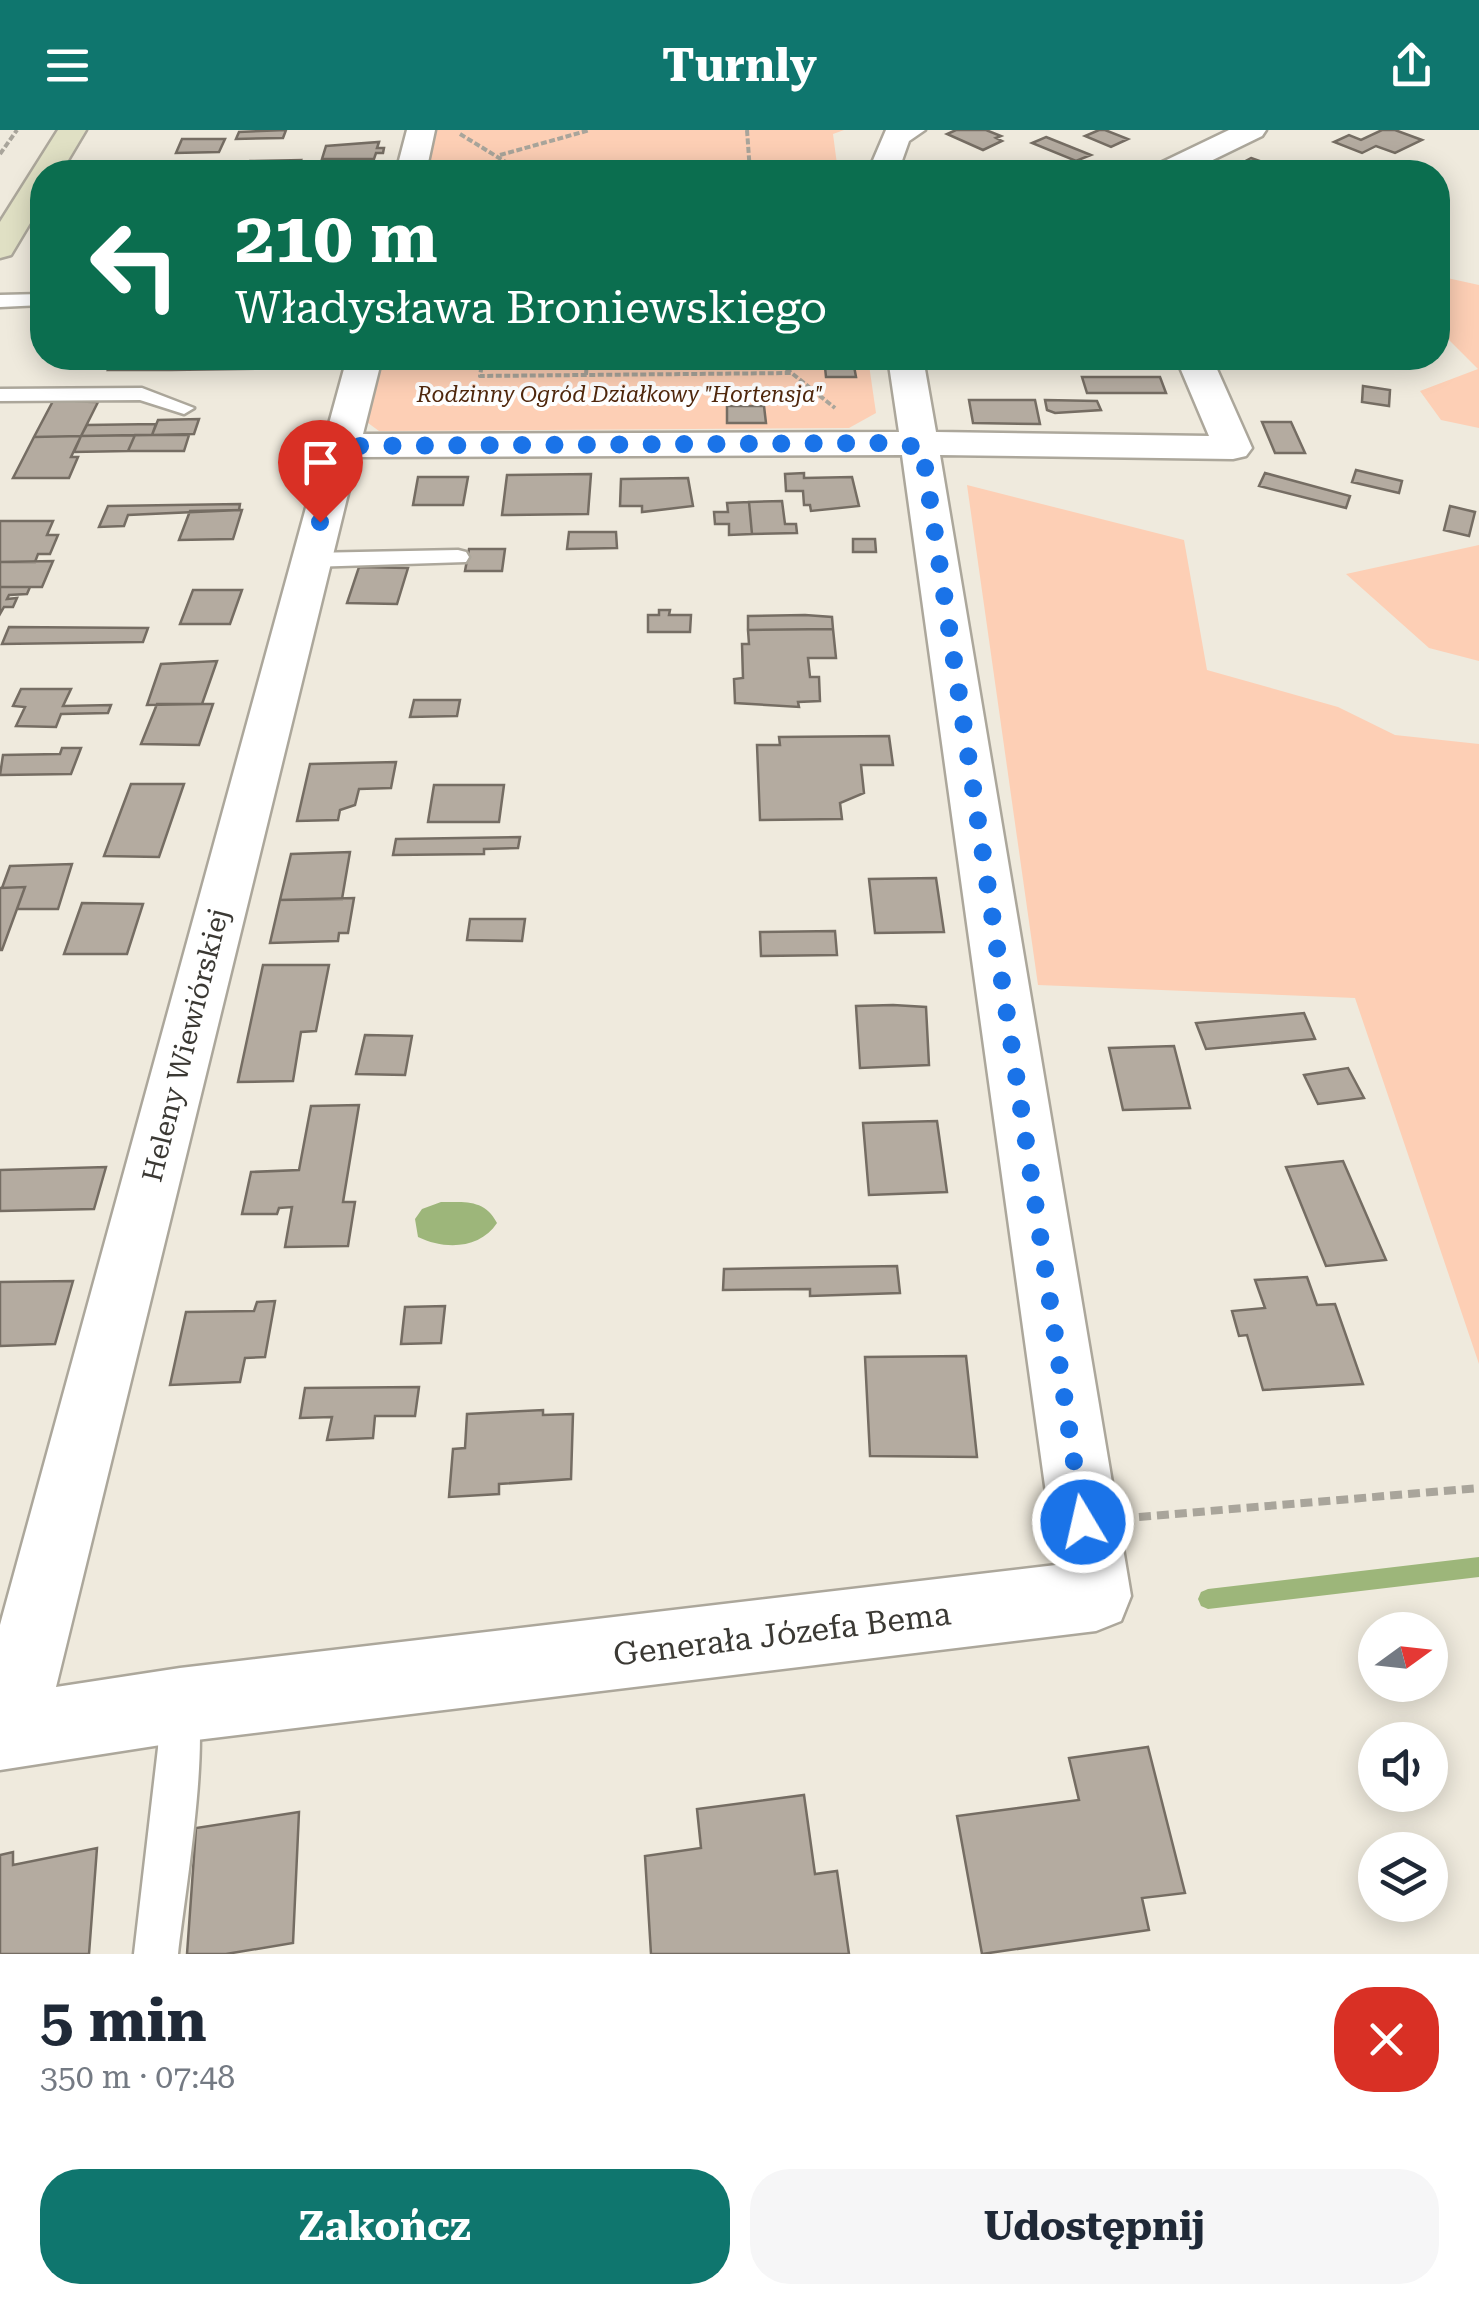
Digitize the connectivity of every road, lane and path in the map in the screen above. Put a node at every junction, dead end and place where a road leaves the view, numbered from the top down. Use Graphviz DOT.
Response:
graph roads {
  1 [pos="17,130"];
  2 [pos="72,130"];
  3 [pos="422,130"];
  4 [pos="452,130"];
  5 [pos="590,130"];
  6 [pos="747,130"];
  7 [pos="1252,130"];
  8 [pos="896,132"];
  9 [pos="0,154"];
  10 [pos="500,155"];
  11 [pos="53,160"];
  12 [pos="414,160"];
  13 [pos="506,160"];
  14 [pos="749,160"];
  15 [pos="888,160"];
  16 [pos="1191,160"];
  17 [pos="30,189"];
  18 [pos="12,207"];
  19 [pos="0,248"];
  20 [pos="30,300"];
  21 [pos="0,301"];
  22 [pos="361,370"];
  23 [pos="481,370"];
  24 [pos="586,370"];
  25 [pos="787,370"];
  26 [pos="905,370"];
  27 [pos="1199,370"];
  28 [pos="791,373"];
  29 [pos="586,376"];
  30 [pos="0,395"];
  31 [pos="184,408"];
  32 [pos="900,445"];
  33 [pos="342,446"];
  34 [pos="458,557"];
  35 [pos="310,560"];
  36 [pos="1479,1488"];
  37 [pos="1083,1522"];
  38 [pos="180,1705"];
  39 [pos="4,1732"];
  40 [pos="156,1954"];
  1 -- 9 [label="path"];
  2 -- 11 [label="main road"];
  3 -- 12 [label="street"];
  4 -- 10 [label="path"];
  5 -- 10 [label="path"];
  6 -- 14 [label="path"];
  7 -- 16 [label="street"];
  8 -- 15 [label="street"];
  10 -- 13 [label="path"];
  17 -- 18 [label="main road"];
  18 -- 19 [label="main road"];
  20 -- 21 [label="lane"];
  22 -- 33 [label="street, Heleny Wiewiórskiej"];
  23 -- 29 [label="path"];
  24 -- 29 [label="path"];
  25 -- 28 [label="path"];
  26 -- 32 [label="street"];
  27 -- 32 [label="street"];
  28 -- 29 [label="path"];
  28 -- 32 [label="path"];
  30 -- 31 [label="lane"];
  32 -- 33 [label="street"];
  32 -- 37 [label="street"];
  33 -- 35 [label="street, Heleny Wiewiórskiej"];
  34 -- 35 [label="lane"];
  35 -- 39 [label="street, Heleny Wiewiórskiej"];
  36 -- 37 [label="path"];
  37 -- 38 [label="street, Generała Józefa Bema"];
  38 -- 39 [label="street, Generała Józefa Bema"];
  38 -- 40 [label="lane"];
}
